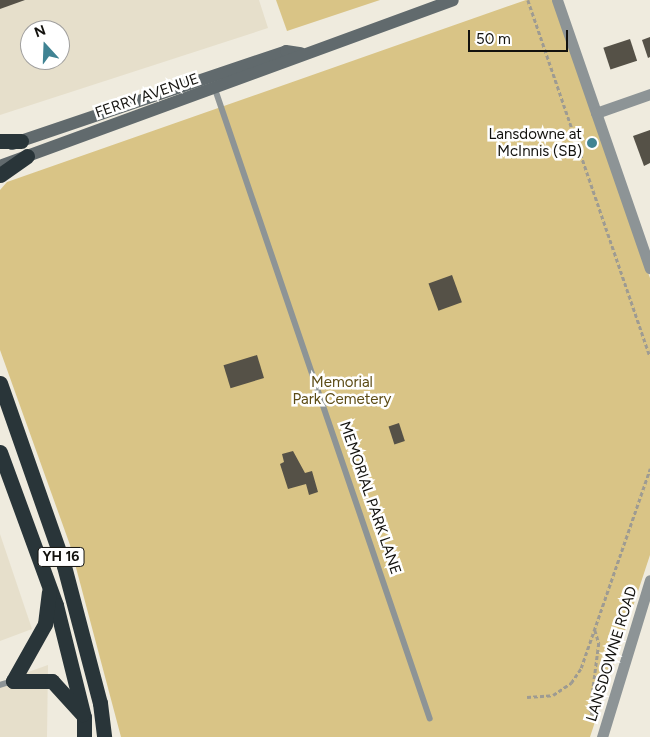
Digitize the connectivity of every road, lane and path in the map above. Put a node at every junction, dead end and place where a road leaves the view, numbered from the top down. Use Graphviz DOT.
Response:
graph roads {
  1 [pos="453,0"];
  2 [pos="528,0"];
  3 [pos="557,0"];
  4 [pos="301,53"];
  5 [pos="211,76"];
  6 [pos="216,89"];
  7 [pos="650,94"];
  8 [pos="596,113"];
  9 [pos="21,140"];
  10 [pos="0,142"];
  11 [pos="0,148"];
  12 [pos="27,156"];
  13 [pos="0,166"];
  14 [pos="0,175"];
  15 [pos="650,268"];
  16 [pos="650,356"];
  17 [pos="0,382"];
  18 [pos="0,452"];
  19 [pos="650,469"];
  20 [pos="650,580"];
  21 [pos="49,592"];
  22 [pos="595,630"];
  23 [pos="6,683"];
  24 [pos="527,697"];
  25 [pos="84,717"];
  26 [pos="609,717"];
  27 [pos="430,718"];
  28 [pos="84,737"];
  29 [pos="104,737"];
  30 [pos="602,737"];
  1 -- 4 [label="main road, FERRY AVENUE"];
  2 -- 16 [label="path"];
  3 -- 8 [label="street"];
  4 -- 5 [label="main road, FERRY AVENUE"];
  4 -- 6 [label="main road, FERRY AVENUE"];
  5 -- 6 [label="lane, MEMORIAL PARK LANE"];
  5 -- 9 [label="main road, FERRY AVENUE"];
  6 -- 12 [label="main road, FERRY AVENUE"];
  6 -- 27 [label="lane, MEMORIAL PARK LANE"];
  7 -- 8 [label="street"];
  8 -- 15 [label="street"];
  9 -- 10 [label="highway"];
  9 -- 11 [label="main road, FERRY AVENUE"];
  12 -- 13 [label="main road, FERRY AVENUE"];
  12 -- 14 [label="highway"];
  17 -- 29 [label="highway, YH 16"];
  18 -- 21 [label="highway, YH 16"];
  19 -- 22 [label="path"];
  20 -- 26 [label="street, LANSDOWNE ROAD"];
  21 -- 23 [label="highway"];
  21 -- 25 [label="highway, YH 16"];
  22 -- 24 [label="path"];
  22 -- 26 [label="path"];
  23 -- 25 [label="highway"];
  25 -- 28 [label="highway, YH 16"];
  26 -- 30 [label="street, LANSDOWNE ROAD"];
}
